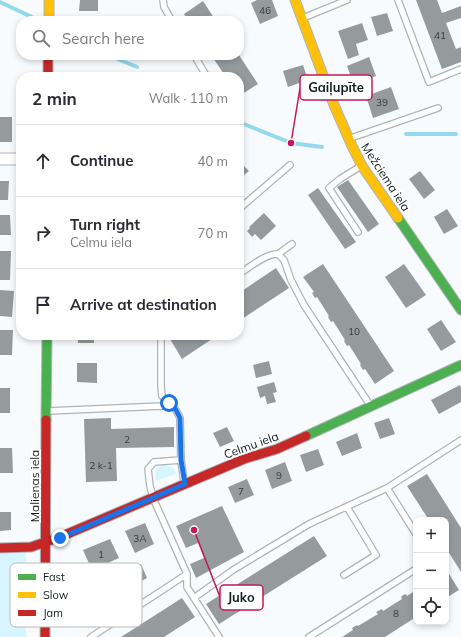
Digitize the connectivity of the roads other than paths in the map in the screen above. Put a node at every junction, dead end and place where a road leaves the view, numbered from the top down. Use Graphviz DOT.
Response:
graph roads {
  1 [pos="49,0"];
  2 [pos="163,0"];
  3 [pos="295,0"];
  4 [pos="347,0"];
  5 [pos="398,0"];
  6 [pos="48,16"];
  7 [pos="169,16"];
  8 [pos="302,18"];
  9 [pos="48,60"];
  10 [pos="197,60"];
  11 [pos="461,69"];
  12 [pos="48,72"];
  13 [pos="204,72"];
  14 [pos="438,108"];
  15 [pos="348,139"];
  16 [pos="16,158"];
  17 [pos="0,159"];
  18 [pos="290,165"];
  19 [pos="362,166"];
  20 [pos="244,206"];
  21 [pos="358,232"];
  22 [pos="292,244"];
  23 [pos="278,254"];
  24 [pos="244,271"];
  25 [pos="461,310"];
  26 [pos="47,340"];
  27 [pos="162,340"];
  28 [pos="461,365"];
  29 [pos="169,403"];
  30 [pos="371,407"];
  31 [pos="47,411"];
  32 [pos="461,440"];
  33 [pos="181,460"];
  34 [pos="185,484"];
  35 [pos="387,488"];
  36 [pos="153,498"];
  37 [pos="347,507"];
  38 [pos="413,529"];
  39 [pos="46,542"];
  40 [pos="0,548"];
  41 [pos="46,563"];
  42 [pos="413,571"];
  43 [pos="187,574"];
  44 [pos="344,575"];
  45 [pos="194,598"];
  46 [pos="142,604"];
  47 [pos="45,627"];
  48 [pos="106,627"];
  49 [pos="45,637"];
  50 [pos="91,637"];
  51 [pos="219,637"];
  52 [pos="309,637"];
  1 -- 6 [label="street"];
  2 -- 7 [label="lane"];
  3 -- 8 [label="street, Mežciema iela"];
  4 -- 8 [label="lane"];
  5 -- 11 [label="lane"];
  8 -- 15 [label="street, Mežciema iela"];
  9 -- 12 [label="street"];
  10 -- 13 [label="lane"];
  14 -- 15 [label="lane"];
  15 -- 19 [label="street, Mežciema iela"];
  16 -- 17 [label="street"];
  18 -- 20 [label="lane"];
  19 -- 21 [label="lane"];
  19 -- 25 [label="street, Mežciema iela"];
  22 -- 23 [label="lane"];
  23 -- 24 [label="lane"];
  23 -- 30 [label="lane"];
  26 -- 31 [label="street, Malienas iela"];
  27 -- 29 [label="lane"];
  28 -- 30 [label="street, Celmu iela"];
  29 -- 31 [label="lane"];
  29 -- 33 [label="lane"];
  30 -- 34 [label="street, Celmu iela"];
  31 -- 39 [label="street, Malienas iela"];
  32 -- 35 [label="lane"];
  33 -- 34 [label="lane"];
  33 -- 36 [label="lane"];
  34 -- 36 [label="street, Celmu iela"];
  35 -- 37 [label="lane"];
  35 -- 38 [label="lane"];
  36 -- 39 [label="street, Celmu iela"];
  36 -- 43 [label="lane"];
  37 -- 44 [label="lane"];
  37 -- 45 [label="lane"];
  39 -- 40 [label="street, Celmu iela"];
  39 -- 41 [label="street, Malienas iela"];
  42 -- 52 [label="lane"];
  43 -- 45 [label="lane"];
  43 -- 46 [label="lane"];
  45 -- 51 [label="lane"];
  47 -- 49 [label="street, Malienas iela"];
  48 -- 50 [label="lane"];
}
